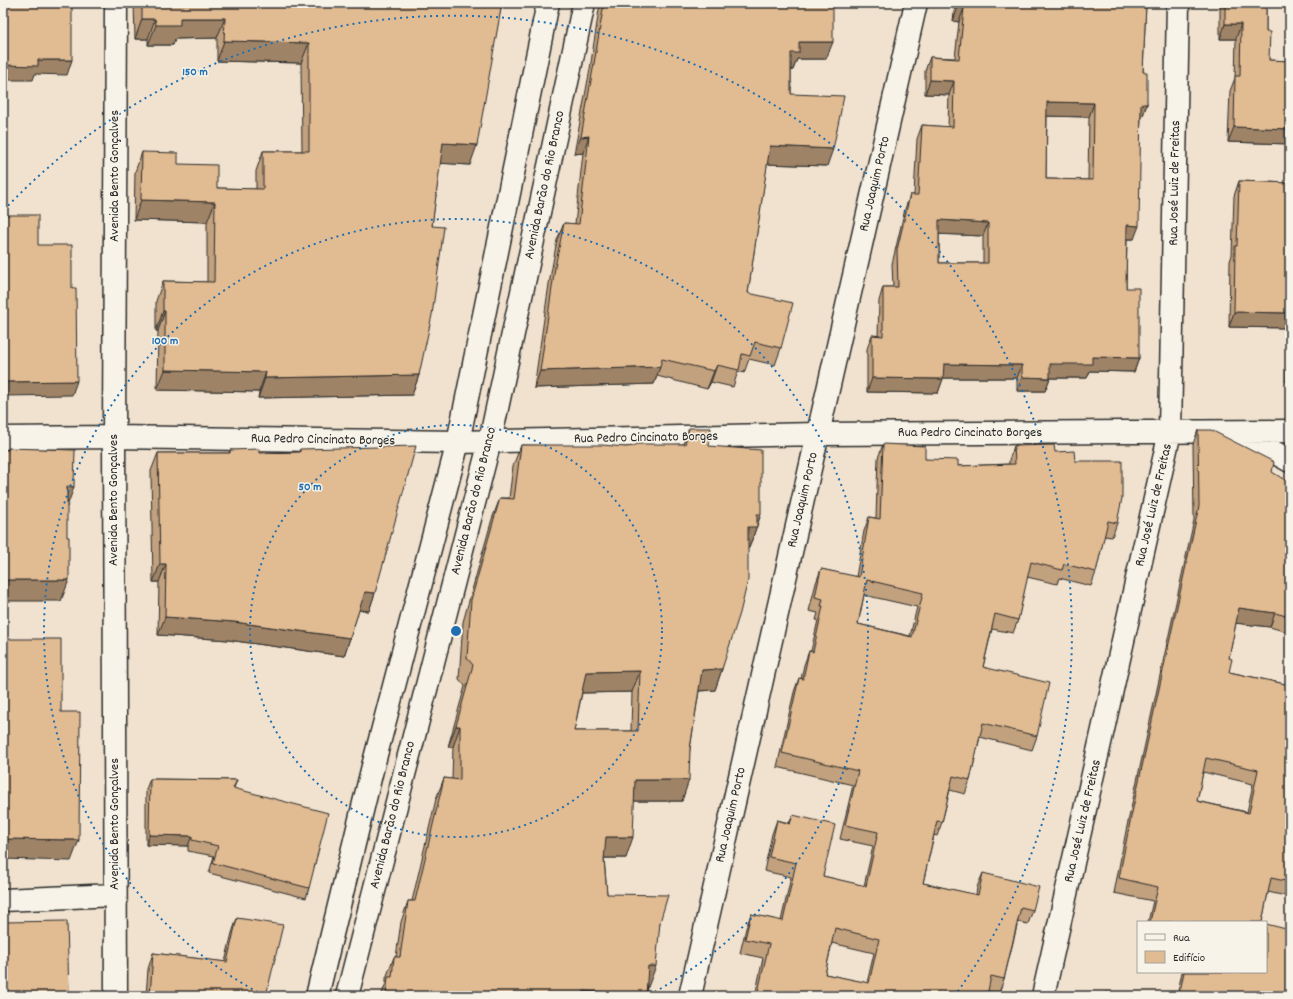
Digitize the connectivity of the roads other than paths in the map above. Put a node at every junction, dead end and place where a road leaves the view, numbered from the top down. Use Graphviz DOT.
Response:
graph roads {
  1 [pos="116,3"];
  2 [pos="548,3"];
  3 [pos="584,3"];
  4 [pos="916,3"];
  5 [pos="1178,3"];
  6 [pos="1235,431"];
  7 [pos="1290,431"];
  8 [pos="1170,432"];
  9 [pos="818,434"];
  10 [pos="114,437"];
  11 [pos="3,438"];
  12 [pos="490,441"];
  13 [pos="458,442"];
  14 [pos="1290,461"];
  15 [pos="115,895"];
  16 [pos="3,900"];
  17 [pos="116,996"];
  18 [pos="317,996"];
  19 [pos="347,996"];
  20 [pos="690,996"];
  21 [pos="1043,996"];
  1 -- 10 [label="street, Avenida Bento Gonçalves"];
  2 -- 13 [label="street"];
  3 -- 12 [label="street, Avenida Barão do Rio Branco"];
  4 -- 9 [label="street, Rua Joaquim Porto"];
  5 -- 8 [label="street, Rua José Luiz de Freitas"];
  6 -- 7 [label="street, Rua Pedro Cincinato Borges"];
  6 -- 8 [label="street, Rua Pedro Cincinato Borges"];
  6 -- 14 [label="street"];
  8 -- 9 [label="street, Rua Pedro Cincinato Borges"];
  8 -- 21 [label="street, Rua José Luiz de Freitas"];
  9 -- 12 [label="street, Rua Pedro Cincinato Borges"];
  9 -- 20 [label="street, Rua Joaquim Porto"];
  10 -- 11 [label="street, Rua Pedro Cincinato Borges"];
  10 -- 13 [label="street, Rua Pedro Cincinato Borges"];
  10 -- 15 [label="street, Avenida Bento Gonçalves"];
  12 -- 13 [label="street, Rua Pedro Cincinato Borges"];
  12 -- 19 [label="street, Avenida Barão do Rio Branco"];
  13 -- 18 [label="street"];
  15 -- 16 [label="street"];
  15 -- 17 [label="street, Avenida Bento Gonçalves"];
}
